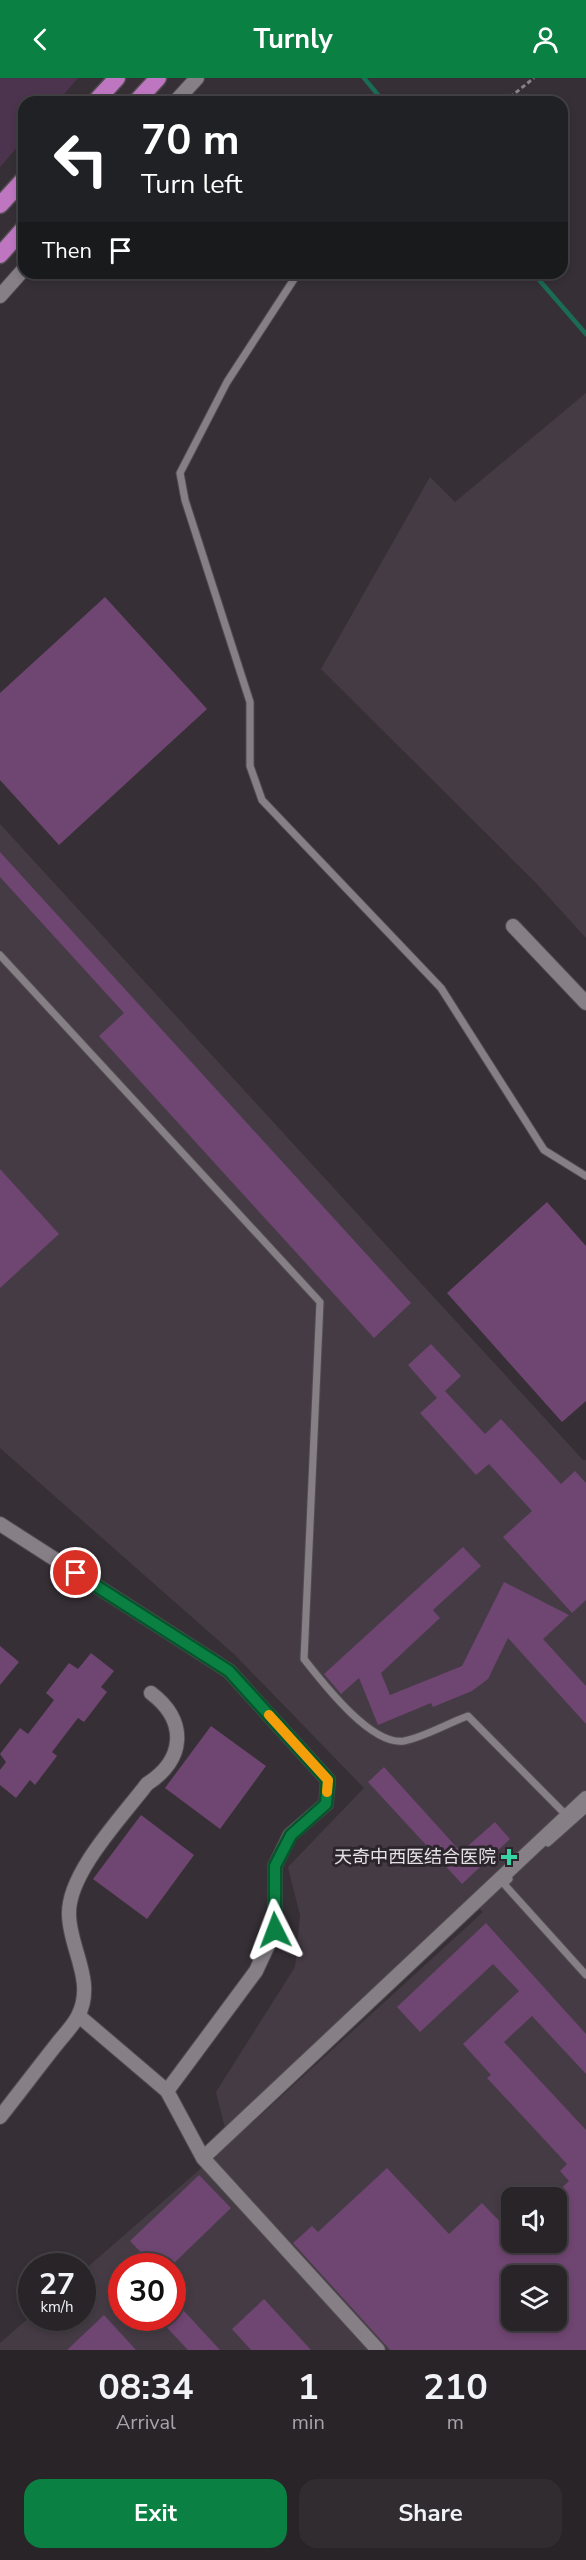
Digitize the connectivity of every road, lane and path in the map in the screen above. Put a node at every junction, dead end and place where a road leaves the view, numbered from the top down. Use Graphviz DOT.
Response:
graph roads {
  1 [pos="117,78"];
  2 [pos="158,78"];
  3 [pos="197,78"];
  4 [pos="534,78"];
  5 [pos="100,96"];
  6 [pos="142,96"];
  7 [pos="180,96"];
  8 [pos="512,96"];
  9 [pos="18,186"];
  10 [pos="0,205"];
  11 [pos="18,235"];
  12 [pos="0,255"];
  13 [pos="18,276"];
  14 [pos="294,279"];
  15 [pos="0,296"];
  16 [pos="513,926"];
  17 [pos="0,955"];
  18 [pos="586,1003"];
  19 [pos="586,1176"];
  20 [pos="0,1524"];
  21 [pos="151,1693"];
  22 [pos="586,1798"];
  23 [pos="586,1809"];
  24 [pos="570,1818"];
  25 [pos="586,1975"];
  26 [pos="79,2016"];
  27 [pos="167,2091"];
  28 [pos="0,2117"];
  29 [pos="204,2158"];
  30 [pos="378,2350"];
  1 -- 5 [label="highway"];
  2 -- 6 [label="highway"];
  3 -- 7 [label="street"];
  4 -- 8 [label="path"];
  9 -- 10 [label="highway"];
  11 -- 12 [label="highway"];
  13 -- 15 [label="street"];
  14 -- 19 [label="lane"];
  16 -- 18 [label="street"];
  17 -- 24 [label="lane"];
  20 -- 27 [label="street"];
  21 -- 26 [label="street"];
  22 -- 24 [label="street"];
  23 -- 24 [label="lane"];
  24 -- 25 [label="lane"];
  24 -- 29 [label="street"];
  26 -- 27 [label="street"];
  26 -- 28 [label="street"];
  27 -- 29 [label="street"];
  29 -- 30 [label="street"];
}
